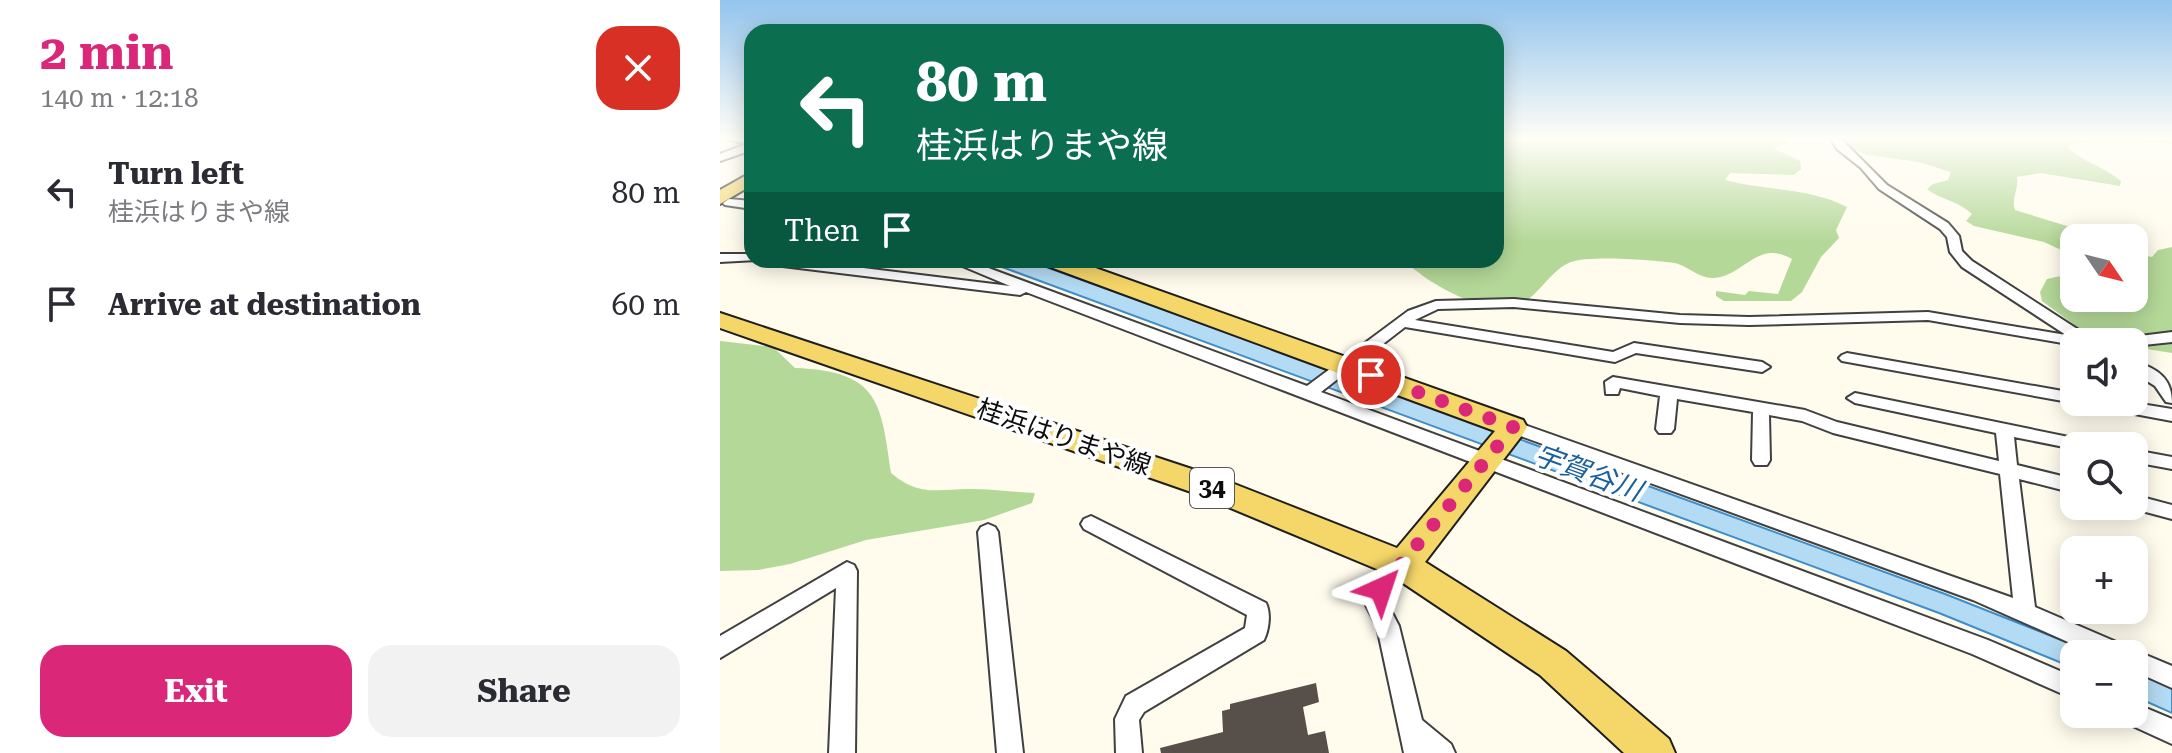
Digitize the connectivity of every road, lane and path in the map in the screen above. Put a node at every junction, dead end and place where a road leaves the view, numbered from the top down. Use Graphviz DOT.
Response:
graph roads {
  1 [pos="1871,173"];
  2 [pos="720,258"];
  3 [pos="744,258"];
  4 [pos="833,268"];
  5 [pos="977,268"];
  6 [pos="1074,268"];
  7 [pos="1049,294"];
  8 [pos="1403,322"];
  9 [pos="726,326"];
  10 [pos="2064,328"];
  11 [pos="2172,337"];
  12 [pos="2060,338"];
  13 [pos="2148,340"];
  14 [pos="1847,358"];
  15 [pos="1762,366"];
  16 [pos="1339,367"];
  17 [pos="2148,374"];
  18 [pos="1314,388"];
  19 [pos="1612,390"];
  20 [pos="1669,392"];
  21 [pos="2060,396"];
  22 [pos="1855,398"];
  23 [pos="2172,398"];
  24 [pos="1761,408"];
  25 [pos="2148,411"];
  26 [pos="2172,415"];
  27 [pos="1665,429"];
  28 [pos="2004,429"];
  29 [pos="2060,440"];
  30 [pos="1500,443"];
  31 [pos="2148,459"];
  32 [pos="1761,460"];
  33 [pos="2172,463"];
  34 [pos="2011,470"];
  35 [pos="2060,482"];
  36 [pos="2148,506"];
  37 [pos="2172,512"];
  38 [pos="1091,524"];
  39 [pos="988,532"];
  40 [pos="1403,565"];
  41 [pos="2025,612"];
  42 [pos="2088,640"];
  43 [pos="720,648"];
  44 [pos="2148,666"];
  45 [pos="2172,677"];
  46 [pos="2060,682"];
  47 [pos="2148,721"];
  48 [pos="2172,732"];
  49 [pos="1416,741"];
  50 [pos="842,753"];
  51 [pos="1010,753"];
  52 [pos="1129,753"];
  53 [pos="1442,753"];
  54 [pos="1654,753"];
  1 -- 10 [label="street"];
  2 -- 3 [label="street"];
  4 -- 7 [label="street"];
  5 -- 7 [label="street"];
  6 -- 16 [label="main road"];
  7 -- 18 [label="street"];
  8 -- 12 [label="street"];
  8 -- 15 [label="street"];
  8 -- 16 [label="street"];
  9 -- 40 [label="main road, 桂浜はりまや線 / 34"];
  11 -- 13 [label="street"];
  14 -- 21 [label="street"];
  16 -- 18 [label="street"];
  16 -- 30 [label="main road"];
  17 -- 23 [label="street"];
  18 -- 30 [label="street"];
  19 -- 20 [label="street"];
  20 -- 24 [label="street"];
  20 -- 27 [label="street"];
  22 -- 28 [label="street"];
  24 -- 32 [label="street"];
  24 -- 34 [label="street"];
  25 -- 26 [label="street"];
  28 -- 29 [label="street"];
  28 -- 34 [label="street"];
  30 -- 40 [label="main road"];
  30 -- 41 [label="street"];
  30 -- 46 [label="street"];
  31 -- 33 [label="street"];
  34 -- 35 [label="street"];
  34 -- 41 [label="street"];
  36 -- 37 [label="street"];
  38 -- 52 [label="street"];
  39 -- 51 [label="street"];
  40 -- 49 [label="street"];
  40 -- 54 [label="main road, 桂浜はりまや線 / 34"];
  41 -- 42 [label="street"];
  43 -- 50 [label="street"];
  44 -- 45 [label="street"];
  47 -- 48 [label="street"];
  49 -- 53 [label="street"];
}
